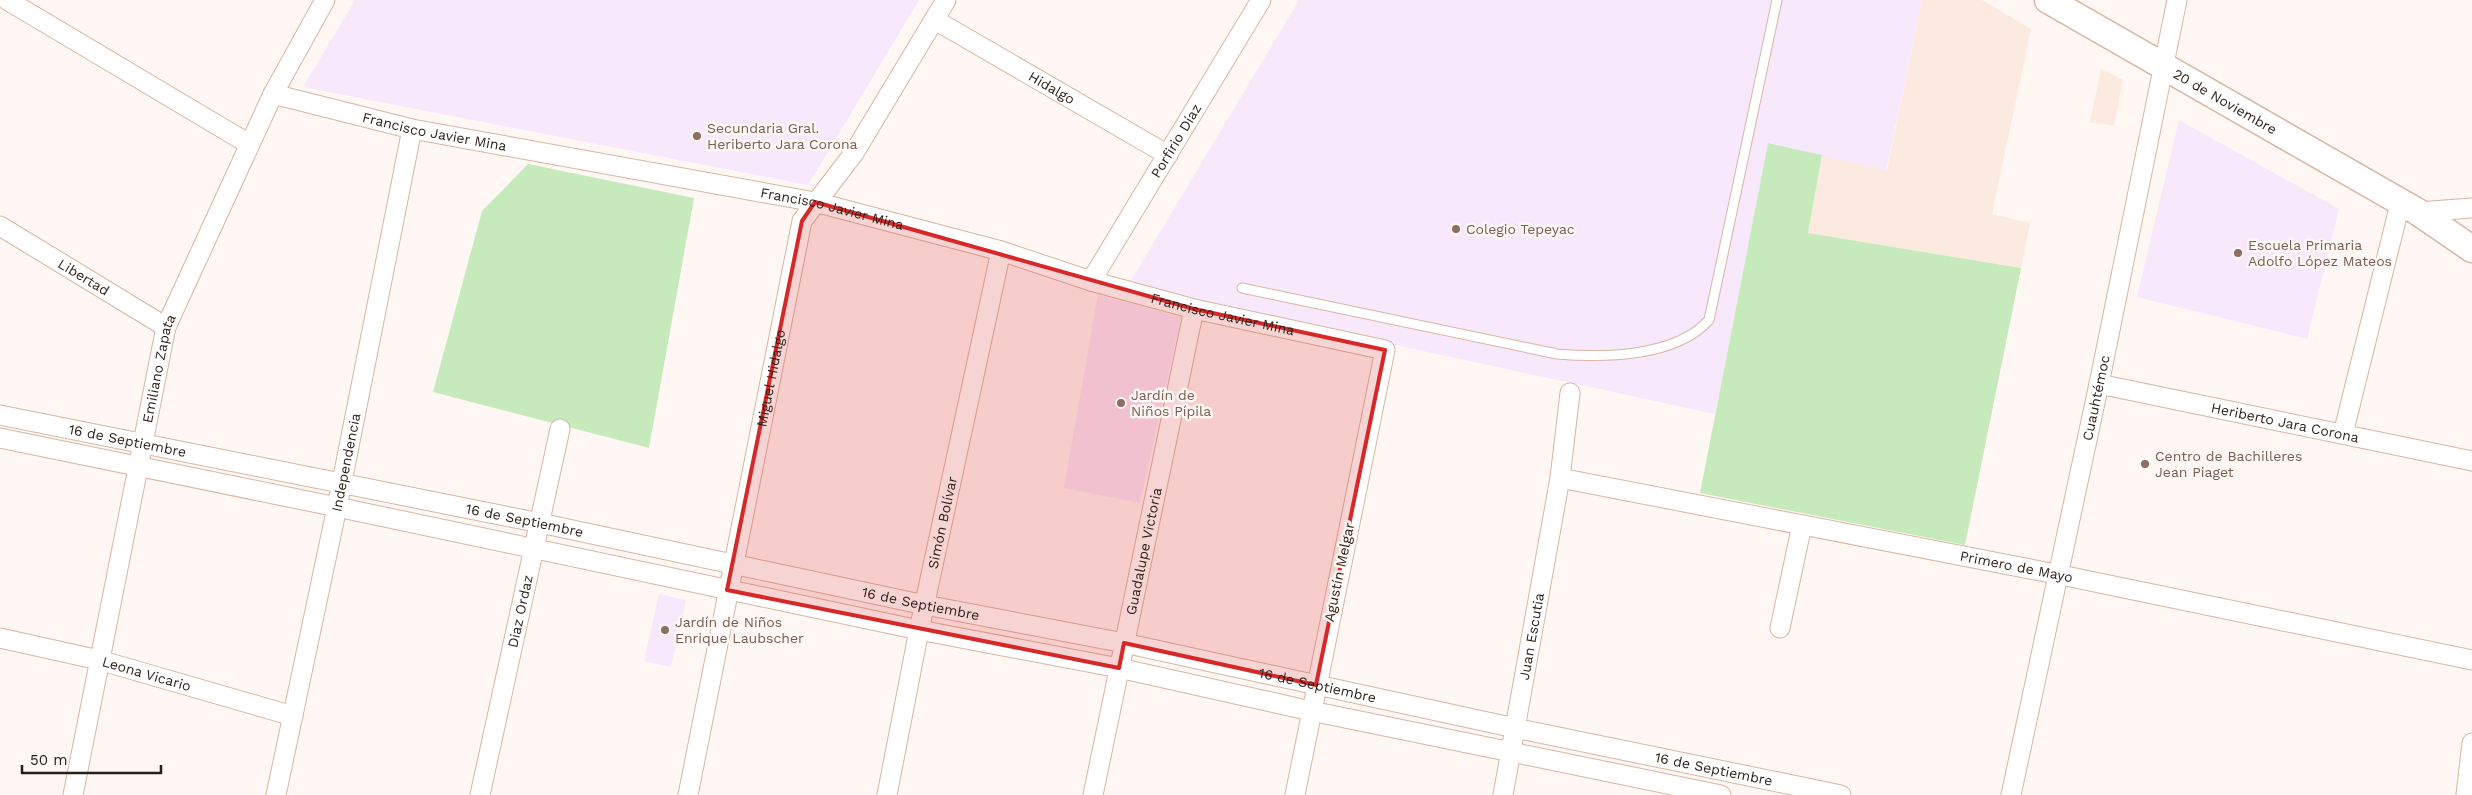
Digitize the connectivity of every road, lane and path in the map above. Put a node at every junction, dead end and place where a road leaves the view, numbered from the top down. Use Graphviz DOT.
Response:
graph roads {
  1 [pos="7,0"];
  2 [pos="325,0"];
  3 [pos="946,0"];
  4 [pos="1261,0"];
  5 [pos="1777,0"];
  6 [pos="2048,0"];
  7 [pos="2177,0"];
  8 [pos="935,20"];
  9 [pos="2163,68"];
  10 [pos="273,94"];
  11 [pos="412,129"];
  12 [pos="249,144"];
  13 [pos="1168,155"];
  14 [pos="815,202"];
  15 [pos="2409,208"];
  16 [pos="2472,208"];
  17 [pos="0,226"];
  18 [pos="2472,248"];
  19 [pos="1001,251"];
  20 [pos="1091,281"];
  21 [pos="1242,288"];
  22 [pos="1194,309"];
  23 [pos="166,327"];
  24 [pos="1384,350"];
  25 [pos="2099,384"];
  26 [pos="1570,393"];
  27 [pos="0,414"];
  28 [pos="560,429"];
  29 [pos="2344,434"];
  30 [pos="0,438"];
  31 [pos="142,441"];
  32 [pos="2472,461"];
  33 [pos="138,465"];
  34 [pos="1560,478"];
  35 [pos="342,482"];
  36 [pos="337,506"];
  37 [pos="540,523"];
  38 [pos="1802,525"];
  39 [pos="534,548"];
  40 [pos="733,566"];
  41 [pos="2056,574"];
  42 [pos="727,590"];
  43 [pos="925,605"];
  44 [pos="1780,628"];
  45 [pos="919,630"];
  46 [pos="0,638"];
  47 [pos="1124,643"];
  48 [pos="99,660"];
  49 [pos="2472,660"];
  50 [pos="1119,668"];
  51 [pos="1316,685"];
  52 [pos="1311,711"];
  53 [pos="293,716"];
  54 [pos="1515,728"];
  55 [pos="2472,743"];
  56 [pos="1511,751"];
  57 [pos="1734,773"];
  58 [pos="73,795"];
  59 [pos="276,795"];
  60 [pos="480,795"];
  61 [pos="688,795"];
  62 [pos="887,795"];
  63 [pos="1093,795"];
  64 [pos="1294,795"];
  65 [pos="1503,795"];
  66 [pos="1721,795"];
  67 [pos="1730,795"];
  68 [pos="1841,795"];
  69 [pos="2011,795"];
  70 [pos="2466,795"];
  1 -- 12 [label="street"];
  2 -- 10 [label="street, Emiliano Zapata"];
  3 -- 8 [label="street, Miguel Hidalgo"];
  4 -- 13 [label="street, Porfirio Díaz"];
  5 -- 21 [label="lane"];
  6 -- 9 [label="main road, 20 de Noviembre"];
  7 -- 9 [label="street, Cuauhtémoc"];
  8 -- 13 [label="street, Hidalgo"];
  8 -- 14 [label="street, Miguel Hidalgo"];
  9 -- 15 [label="main road, 20 de Noviembre"];
  9 -- 25 [label="street, Cuauhtémoc"];
  10 -- 11 [label="street, Francisco Javier Mina"];
  10 -- 12 [label="street, Emiliano Zapata"];
  11 -- 14 [label="street, Francisco Javier Mina"];
  11 -- 35 [label="street, Independencia"];
  12 -- 23 [label="street, Emiliano Zapata"];
  13 -- 20 [label="street, Porfirio Díaz"];
  14 -- 19 [label="street, Francisco Javier Mina"];
  14 -- 40 [label="street, Miguel Hidalgo"];
  15 -- 16 [label="street"];
  15 -- 18 [label="main road, 20 de Noviembre"];
  15 -- 29 [label="street"];
  17 -- 23 [label="street, Libertad"];
  19 -- 20 [label="street, Francisco Javier Mina"];
  19 -- 43 [label="street, Simón Bolívar"];
  20 -- 22 [label="street, Francisco Javier Mina"];
  22 -- 24 [label="street, Francisco Javier Mina"];
  22 -- 47 [label="street, Guadalupe Victoria"];
  23 -- 31 [label="street, Emiliano Zapata"];
  24 -- 51 [label="street, Agustín Melgar"];
  25 -- 29 [label="street, Heriberto Jara Corona"];
  25 -- 41 [label="street, Cuauhtémoc"];
  26 -- 34 [label="street, Juan Escutia"];
  27 -- 31 [label="street, 16 de Septiembre"];
  28 -- 37 [label="street, Diaz Ordaz"];
  29 -- 32 [label="street, Heriberto Jara Corona"];
  30 -- 33 [label="street, 16 de Septiembre"];
  31 -- 33 [label="street, Emiliano Zapata"];
  31 -- 35 [label="street, 16 de Septiembre"];
  33 -- 36 [label="street, 16 de Septiembre"];
  33 -- 48 [label="street, Emiliano Zapata"];
  34 -- 38 [label="street, Primero de Mayo"];
  34 -- 54 [label="street, Juan Escutia"];
  35 -- 36 [label="street, Independencia"];
  35 -- 37 [label="street, 16 de Septiembre"];
  36 -- 39 [label="street, 16 de Septiembre"];
  36 -- 53 [label="street, Independencia"];
  37 -- 39 [label="street, Diaz Ordaz"];
  37 -- 40 [label="street, 16 de Septiembre"];
  38 -- 41 [label="street, Primero de Mayo"];
  38 -- 44 [label="street"];
  39 -- 42 [label="street, 16 de Septiembre"];
  39 -- 60 [label="street, Diaz Ordaz"];
  40 -- 42 [label="street, Miguel Hidalgo"];
  40 -- 43 [label="street, 16 de Septiembre"];
  41 -- 49 [label="street, Primero de Mayo"];
  41 -- 69 [label="street, Cuauhtémoc"];
  42 -- 45 [label="street, 16 de Septiembre"];
  42 -- 61 [label="street, Miguel Hidalgo"];
  43 -- 45 [label="street, Simón Bolívar"];
  43 -- 47 [label="street, 16 de Septiembre"];
  45 -- 50 [label="street, 16 de Septiembre"];
  45 -- 62 [label="street, Simón Bolívar"];
  46 -- 48 [label="street, Leona Vicario"];
  47 -- 50 [label="street, Guadalupe Victoria"];
  47 -- 51 [label="street, 16 de Septiembre"];
  48 -- 53 [label="street, Leona Vicario"];
  48 -- 58 [label="street, Emiliano Zapata"];
  50 -- 52 [label="street, 16 de Septiembre"];
  50 -- 63 [label="street, Guadalupe Victoria"];
  51 -- 52 [label="street, Agustín Melgar"];
  51 -- 54 [label="street, 16 de Septiembre"];
  52 -- 56 [label="street, 16 de Septiembre"];
  52 -- 64 [label="street, Agustín Melgar"];
  53 -- 59 [label="street, Independencia"];
  54 -- 56 [label="street, Juan Escutia"];
  54 -- 57 [label="street, 16 de Septiembre"];
  55 -- 70 [label="street"];
  56 -- 65 [label="street, Juan Escutia"];
  56 -- 66 [label="street, 16 de Septiembre"];
  57 -- 67 [label="street"];
  57 -- 68 [label="street, 16 de Septiembre"];
}
